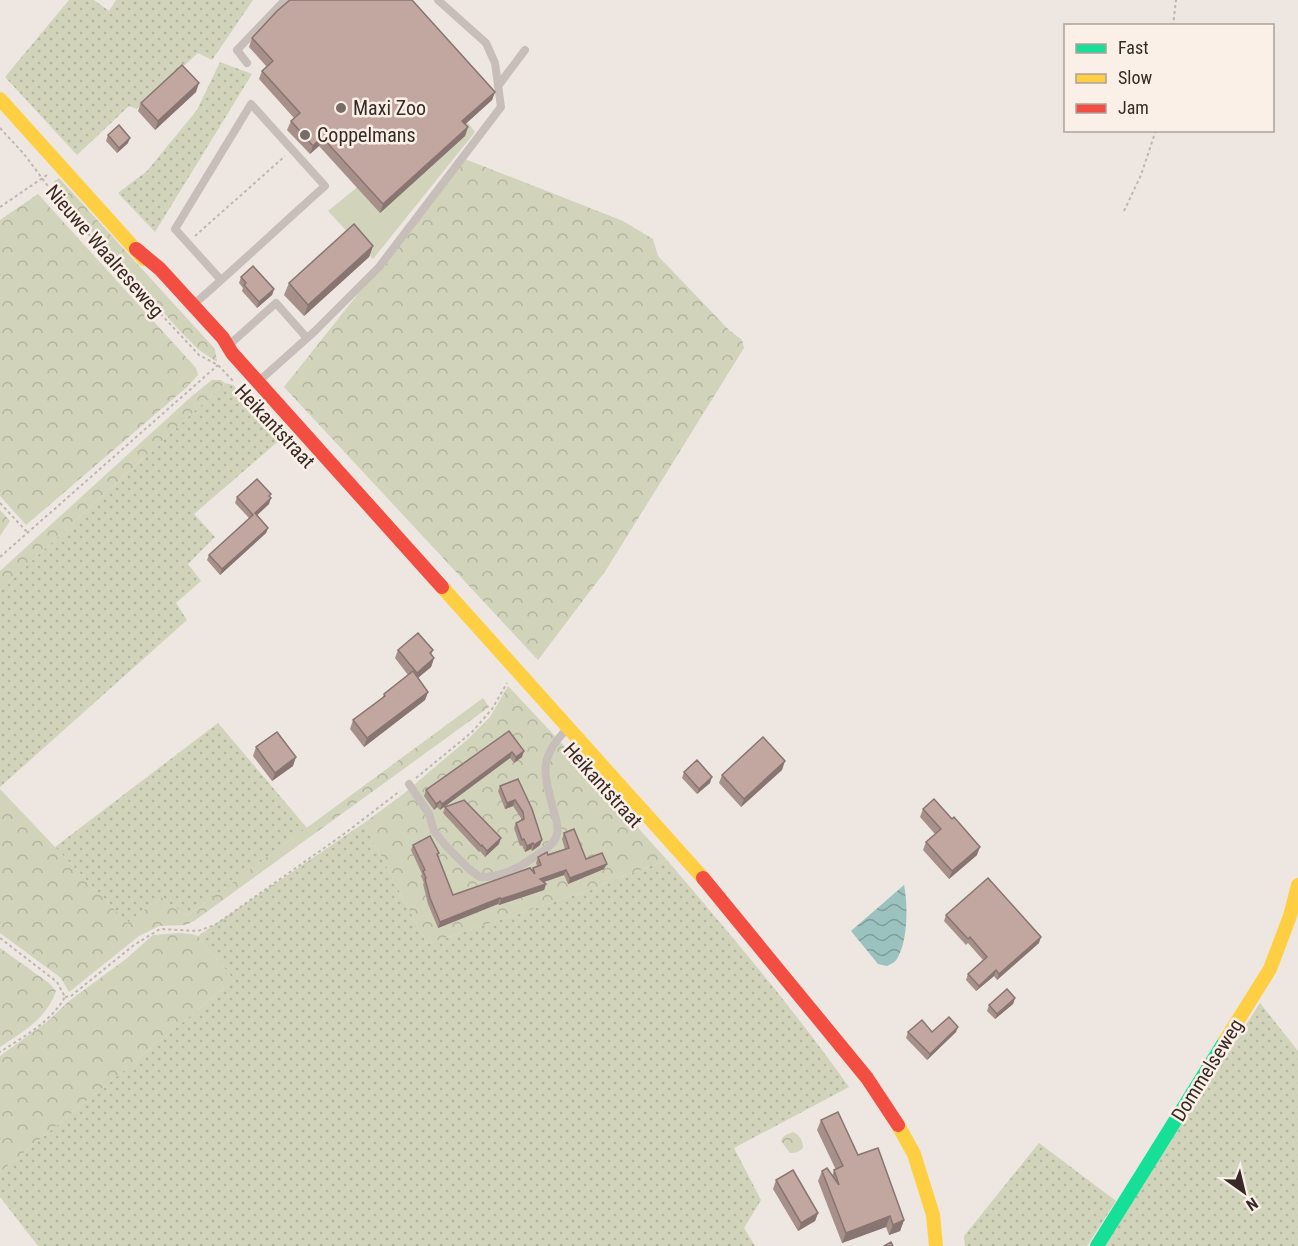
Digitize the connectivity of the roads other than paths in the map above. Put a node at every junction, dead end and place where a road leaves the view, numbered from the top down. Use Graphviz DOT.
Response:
graph roads {
  1 [pos="285,0"];
  2 [pos="438,0"];
  3 [pos="525,50"];
  4 [pos="247,63"];
  5 [pos="498,86"];
  6 [pos="0,99"];
  7 [pos="221,280"];
  8 [pos="190,307"];
  9 [pos="308,338"];
  10 [pos="230,350"];
  11 [pos="258,382"];
  12 [pos="274,400"];
  13 [pos="569,727"];
  14 [pos="408,784"];
  15 [pos="1298,885"];
  16 [pos="936,1246"];
  17 [pos="1097,1246"];
  1 -- 4 [label="lane"];
  2 -- 5 [label="lane"];
  3 -- 5 [label="lane"];
  5 -- 9 [label="lane"];
  6 -- 8 [label="street, Nieuwe Waalreseweg"];
  7 -- 7 [label="lane"];
  7 -- 8 [label="lane"];
  8 -- 10 [label="street, Nieuwe Waalreseweg"];
  9 -- 10 [label="lane"];
  9 -- 11 [label="lane"];
  10 -- 11 [label="street, Nieuwe Waalreseweg"];
  11 -- 12 [label="street, Nieuwe Waalreseweg"];
  12 -- 13 [label="street, Heikantstraat"];
  13 -- 14 [label="lane"];
  13 -- 16 [label="street, Heikantstraat"];
  15 -- 17 [label="street, Dommelseweg"];
}
